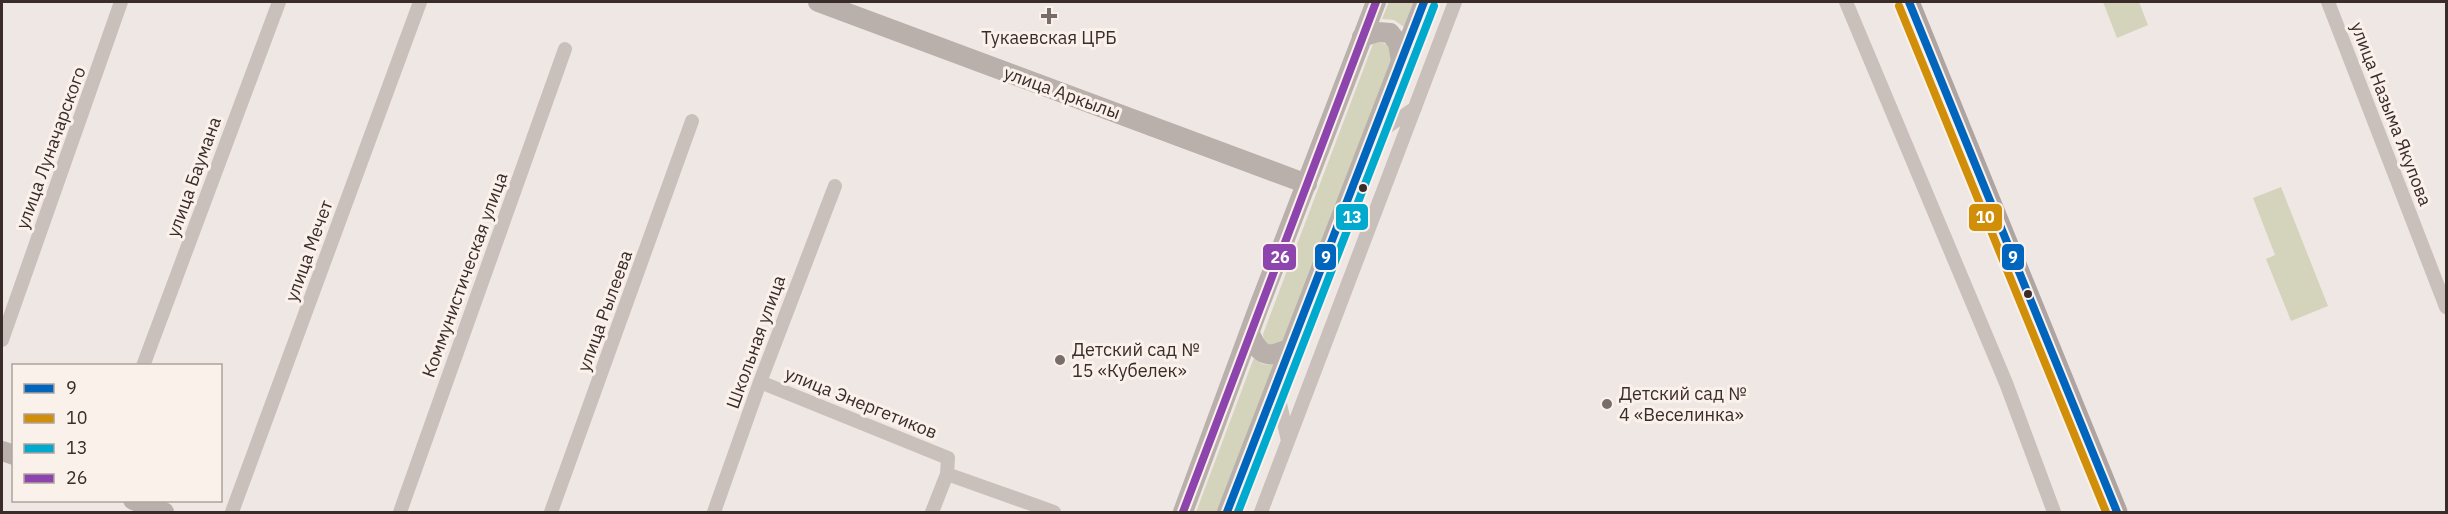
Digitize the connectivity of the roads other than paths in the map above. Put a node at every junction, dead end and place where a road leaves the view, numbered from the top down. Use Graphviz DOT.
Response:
graph roads {
  1 [pos="122,2"];
  2 [pos="279,2"];
  3 [pos="420,2"];
  4 [pos="818,2"];
  5 [pos="1376,2"];
  6 [pos="1424,2"];
  7 [pos="1455,2"];
  8 [pos="1846,2"];
  9 [pos="1909,2"];
  10 [pos="2328,2"];
  11 [pos="1362,38"];
  12 [pos="565,49"];
  13 [pos="1401,62"];
  14 [pos="1416,108"];
  15 [pos="692,121"];
  16 [pos="1372,136"];
  17 [pos="1306,184"];
  18 [pos="835,186"];
  19 [pos="2441,278"];
  20 [pos="2446,308"];
  21 [pos="1250,334"];
  22 [pos="2,340"];
  23 [pos="1291,348"];
  24 [pos="144,364"];
  25 [pos="760,382"];
  26 [pos="1276,385"];
  27 [pos="1288,441"];
  28 [pos="947,474"];
  29 [pos="136,502"];
  30 [pos="164,513"];
  31 [pos="232,513"];
  32 [pos="400,513"];
  33 [pos="551,513"];
  34 [pos="714,513"];
  35 [pos="932,513"];
  36 [pos="1054,513"];
  37 [pos="1183,513"];
  38 [pos="1227,513"];
  39 [pos="1261,513"];
  40 [pos="2054,513"];
  41 [pos="2117,513"];
  1 -- 22 [label="street, улица Луначарского"];
  2 -- 24 [label="street, улица Баумана"];
  3 -- 31 [label="street, улица Мечет"];
  4 -- 17 [label="main road, улица Аркылы"];
  5 -- 11 [label="main road"];
  6 -- 13 [label="main road"];
  7 -- 14 [label="street"];
  8 -- 40 [label="street"];
  9 -- 41 [label="main road"];
  10 -- 19 [label="street, улица Назыма Якупова"];
  11 -- 13 [label="main road"];
  11 -- 17 [label="main road"];
  12 -- 32 [label="street, Коммунистическая улица"];
  13 -- 16 [label="main road"];
  14 -- 16 [label="street"];
  14 -- 27 [label="street"];
  15 -- 33 [label="street, улица Рылеева"];
  16 -- 23 [label="main road"];
  17 -- 21 [label="main road"];
  18 -- 25 [label="street, Школьная улица"];
  19 -- 20 [label="street, улица Назыма Якупова"];
  21 -- 23 [label="main road"];
  21 -- 37 [label="main road"];
  23 -- 26 [label="main road"];
  25 -- 28 [label="street, улица Энергетиков"];
  25 -- 34 [label="street, Школьная улица"];
  26 -- 27 [label="street"];
  26 -- 38 [label="main road"];
  27 -- 39 [label="street"];
  28 -- 35 [label="street"];
  28 -- 36 [label="street"];
  29 -- 30 [label="main road"];
}
